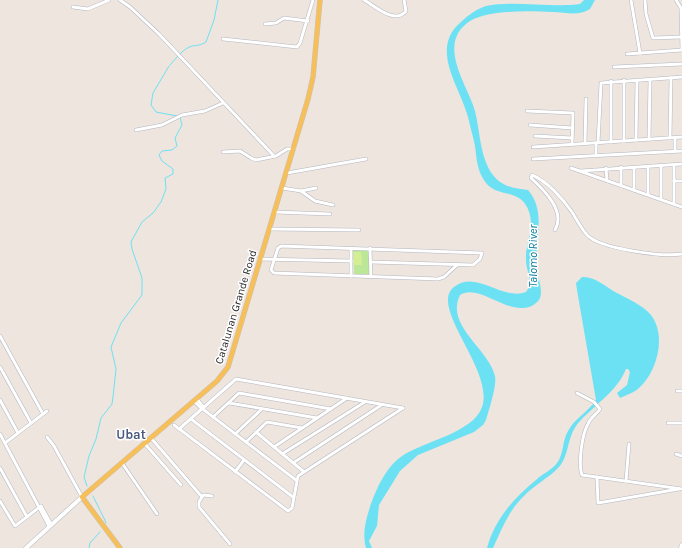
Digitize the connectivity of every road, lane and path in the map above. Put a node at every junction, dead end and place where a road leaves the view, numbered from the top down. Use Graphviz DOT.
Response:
graph roads {
  1 [pos="109,0"];
  2 [pos="120,0"];
  3 [pos="313,0"];
  4 [pos="320,0"];
  5 [pos="364,0"];
  6 [pos="404,0"];
  7 [pos="632,0"];
  8 [pos="645,0"];
  9 [pos="676,0"];
  10 [pos="681,6"];
  11 [pos="72,7"];
  12 [pos="308,21"];
  13 [pos="265,24"];
  14 [pos="681,37"];
  15 [pos="223,39"];
  16 [pos="682,50"];
  17 [pos="640,53"];
  18 [pos="627,54"];
  19 [pos="682,64"];
  20 [pos="614,67"];
  21 [pos="682,77"];
  22 [pos="671,78"];
  23 [pos="650,79"];
  24 [pos="624,80"];
  25 [pos="637,80"];
  26 [pos="612,81"];
  27 [pos="586,99"];
  28 [pos="223,103"];
  29 [pos="527,111"];
  30 [pos="530,125"];
  31 [pos="572,128"];
  32 [pos="136,130"];
  33 [pos="535,136"];
  34 [pos="572,138"];
  35 [pos="670,138"];
  36 [pos="675,138"];
  37 [pos="682,138"];
  38 [pos="649,139"];
  39 [pos="636,140"];
  40 [pos="624,141"];
  41 [pos="611,142"];
  42 [pos="585,143"];
  43 [pos="597,143"];
  44 [pos="572,144"];
  45 [pos="533,147"];
  46 [pos="294,149"];
  47 [pos="676,151"];
  48 [pos="682,151"];
  49 [pos="222,152"];
  50 [pos="274,156"];
  51 [pos="596,156"];
  52 [pos="366,159"];
  53 [pos="534,159"];
  54 [pos="682,164"];
  55 [pos="662,165"];
  56 [pos="674,165"];
  57 [pos="648,166"];
  58 [pos="634,167"];
  59 [pos="571,168"];
  60 [pos="606,168"];
  61 [pos="621,168"];
  62 [pos="593,169"];
  63 [pos="581,171"];
  64 [pos="287,173"];
  65 [pos="593,177"];
  66 [pos="606,181"];
  67 [pos="674,181"];
  68 [pos="682,181"];
  69 [pos="621,186"];
  70 [pos="282,188"];
  71 [pos="316,188"];
  72 [pos="634,190"];
  73 [pos="301,191"];
  74 [pos="648,194"];
  75 [pos="661,199"];
  76 [pos="674,204"];
  77 [pos="333,205"];
  78 [pos="682,207"];
  79 [pos="274,212"];
  80 [pos="330,214"];
  81 [pos="269,229"];
  82 [pos="358,230"];
  83 [pos="554,230"];
  84 [pos="351,248"];
  85 [pos="370,248"];
  86 [pos="682,254"];
  87 [pos="259,260"];
  88 [pos="274,260"];
  89 [pos="351,261"];
  90 [pos="370,262"];
  91 [pos="457,264"];
  92 [pos="351,276"];
  93 [pos="371,276"];
  94 [pos="0,336"];
  95 [pos="0,367"];
  96 [pos="677,391"];
  97 [pos="682,391"];
  98 [pos="577,393"];
  99 [pos="347,398"];
  100 [pos="0,400"];
  101 [pos="196,400"];
  102 [pos="366,401"];
  103 [pos="229,403"];
  104 [pos="383,404"];
  105 [pos="332,408"];
  106 [pos="203,409"];
  107 [pos="262,409"];
  108 [pos="47,411"];
  109 [pos="43,414"];
  110 [pos="213,417"];
  111 [pos="317,418"];
  112 [pos="191,419"];
  113 [pos="31,423"];
  114 [pos="668,423"];
  115 [pos="682,423"];
  116 [pos="174,425"];
  117 [pos="302,428"];
  118 [pos="179,429"];
  119 [pos="256,432"];
  120 [pos="18,433"];
  121 [pos="0,434"];
  122 [pos="236,434"];
  123 [pos="47,437"];
  124 [pos="151,438"];
  125 [pos="4,442"];
  126 [pos="246,442"];
  127 [pos="0,443"];
  128 [pos="144,444"];
  129 [pos="629,444"];
  130 [pos="274,447"];
  131 [pos="282,454"];
  132 [pos="676,454"];
  133 [pos="682,456"];
  134 [pos="244,460"];
  135 [pos="122,463"];
  136 [pos="293,463"];
  137 [pos="0,468"];
  138 [pos="235,472"];
  139 [pos="303,472"];
  140 [pos="596,477"];
  141 [pos="296,480"];
  142 [pos="626,481"];
  143 [pos="181,485"];
  144 [pos="681,489"];
  145 [pos="212,496"];
  146 [pos="82,497"];
  147 [pos="202,497"];
  148 [pos="293,497"];
  149 [pos="0,501"];
  150 [pos="40,506"];
  151 [pos="158,514"];
  152 [pos="27,517"];
  153 [pos="50,525"];
  154 [pos="230,544"];
  155 [pos="682,545"];
  156 [pos="26,548"];
  157 [pos="120,548"];
  158 [pos="681,548"];
  1 -- 11 [label="street"];
  2 -- 28 [label="street"];
  3 -- 12 [label="street"];
  4 -- 46 [label="main road, Catalunan Grande Road"];
  5 -- 6 [label="street"];
  7 -- 17 [label="street"];
  8 -- 14 [label="street"];
  9 -- 10 [label="street"];
  10 -- 14 [label="street"];
  12 -- 13 [label="street"];
  12 -- 15 [label="street"];
  14 -- 16 [label="street"];
  16 -- 17 [label="street"];
  17 -- 18 [label="street"];
  19 -- 20 [label="street"];
  21 -- 22 [label="street"];
  22 -- 23 [label="street"];
  22 -- 35 [label="street"];
  23 -- 25 [label="street"];
  23 -- 38 [label="street"];
  24 -- 25 [label="street"];
  24 -- 26 [label="street"];
  24 -- 40 [label="street"];
  25 -- 39 [label="street"];
  26 -- 41 [label="street"];
  26 -- 43 [label="street"];
  27 -- 42 [label="street"];
  28 -- 32 [label="street"];
  28 -- 50 [label="street"];
  29 -- 31 [label="street"];
  30 -- 31 [label="street"];
  31 -- 34 [label="street"];
  33 -- 34 [label="street"];
  34 -- 44 [label="street"];
  35 -- 36 [label="street"];
  35 -- 38 [label="street"];
  36 -- 37 [label="street"];
  36 -- 47 [label="street"];
  38 -- 39 [label="street"];
  39 -- 40 [label="street"];
  40 -- 41 [label="street"];
  41 -- 43 [label="street"];
  42 -- 43 [label="street"];
  42 -- 44 [label="street"];
  43 -- 51 [label="street"];
  44 -- 45 [label="street"];
  46 -- 50 [label="street"];
  46 -- 64 [label="main road, Catalunan Grande Road"];
  47 -- 48 [label="street"];
  47 -- 51 [label="street"];
  49 -- 50 [label="street"];
  51 -- 53 [label="street"];
  52 -- 64 [label="street"];
  54 -- 56 [label="street"];
  55 -- 56 [label="street"];
  55 -- 57 [label="street"];
  55 -- 75 [label="street"];
  56 -- 67 [label="street"];
  57 -- 58 [label="street"];
  57 -- 74 [label="street"];
  58 -- 61 [label="street"];
  58 -- 72 [label="street"];
  59 -- 63 [label="street"];
  60 -- 61 [label="street"];
  60 -- 62 [label="street"];
  60 -- 66 [label="street"];
  61 -- 69 [label="street"];
  62 -- 63 [label="street"];
  62 -- 65 [label="street"];
  63 -- 65 [label="street"];
  64 -- 70 [label="main road, Catalunan Grande Road"];
  65 -- 66 [label="street"];
  66 -- 69 [label="street"];
  67 -- 68 [label="street"];
  67 -- 76 [label="street"];
  69 -- 72 [label="street"];
  70 -- 73 [label="street"];
  70 -- 79 [label="main road, Catalunan Grande Road"];
  71 -- 73 [label="street"];
  72 -- 74 [label="street"];
  73 -- 77 [label="street"];
  74 -- 75 [label="street"];
  75 -- 76 [label="street"];
  76 -- 78 [label="street"];
  79 -- 80 [label="street"];
  79 -- 81 [label="main road, Catalunan Grande Road"];
  81 -- 82 [label="street"];
  81 -- 87 [label="main road, Catalunan Grande Road"];
  83 -- 86 [label="street"];
  84 -- 85 [label="street"];
  84 -- 88 [label="street"];
  84 -- 89 [label="street"];
  85 -- 90 [label="street"];
  85 -- 91 [label="street"];
  87 -- 88 [label="street"];
  87 -- 101 [label="main road, Catalunan Grande Road"];
  88 -- 89 [label="street"];
  88 -- 92 [label="street"];
  89 -- 92 [label="street"];
  90 -- 91 [label="street"];
  90 -- 93 [label="street"];
  91 -- 93 [label="street"];
  92 -- 93 [label="street"];
  94 -- 109 [label="street"];
  95 -- 113 [label="street"];
  96 -- 97 [label="street"];
  98 -- 140 [label="street"];
  99 -- 102 [label="street"];
  99 -- 105 [label="street"];
  99 -- 106 [label="street"];
  100 -- 120 [label="street"];
  101 -- 106 [label="street"];
  101 -- 124 [label="main road, Catalunan Grande Road"];
  102 -- 104 [label="street"];
  102 -- 131 [label="street"];
  103 -- 105 [label="street"];
  103 -- 107 [label="street"];
  103 -- 110 [label="street"];
  104 -- 136 [label="street"];
  104 -- 139 [label="street"];
  105 -- 111 [label="street"];
  106 -- 110 [label="street"];
  106 -- 112 [label="street"];
  107 -- 111 [label="street"];
  107 -- 122 [label="street"];
  108 -- 109 [label="street"];
  109 -- 113 [label="street"];
  110 -- 122 [label="street"];
  111 -- 117 [label="street"];
  112 -- 118 [label="street"];
  112 -- 134 [label="street"];
  113 -- 120 [label="street"];
  114 -- 115 [label="street"];
  116 -- 118 [label="street"];
  117 -- 119 [label="street"];
  117 -- 130 [label="street"];
  118 -- 138 [label="street"];
  119 -- 126 [label="street"];
  119 -- 130 [label="street"];
  120 -- 125 [label="street"];
  121 -- 125 [label="street"];
  122 -- 126 [label="street"];
  123 -- 146 [label="street"];
  124 -- 128 [label="main road, Catalunan Grande Road"];
  124 -- 147 [label="street"];
  125 -- 127 [label="street"];
  125 -- 150 [label="street"];
  126 -- 141 [label="street"];
  128 -- 135 [label="main road, Catalunan Grande Road"];
  128 -- 143 [label="street"];
  129 -- 142 [label="street"];
  130 -- 131 [label="street"];
  131 -- 136 [label="street"];
  132 -- 133 [label="street"];
  134 -- 138 [label="street"];
  134 -- 148 [label="street"];
  135 -- 146 [label="main road, Catalunan Grande Road"];
  135 -- 151 [label="street"];
  136 -- 139 [label="street"];
  137 -- 152 [label="street"];
  138 -- 148 [label="street"];
  139 -- 141 [label="street"];
  140 -- 142 [label="street"];
  140 -- 144 [label="street"];
  141 -- 148 [label="street"];
  142 -- 144 [label="street"];
  145 -- 147 [label="street"];
  146 -- 153 [label="main road"];
  146 -- 157 [label="main road"];
  147 -- 154 [label="street"];
  149 -- 152 [label="street"];
  150 -- 152 [label="street"];
  150 -- 153 [label="street"];
  153 -- 156 [label="main road"];
  155 -- 158 [label="main road"];
}
